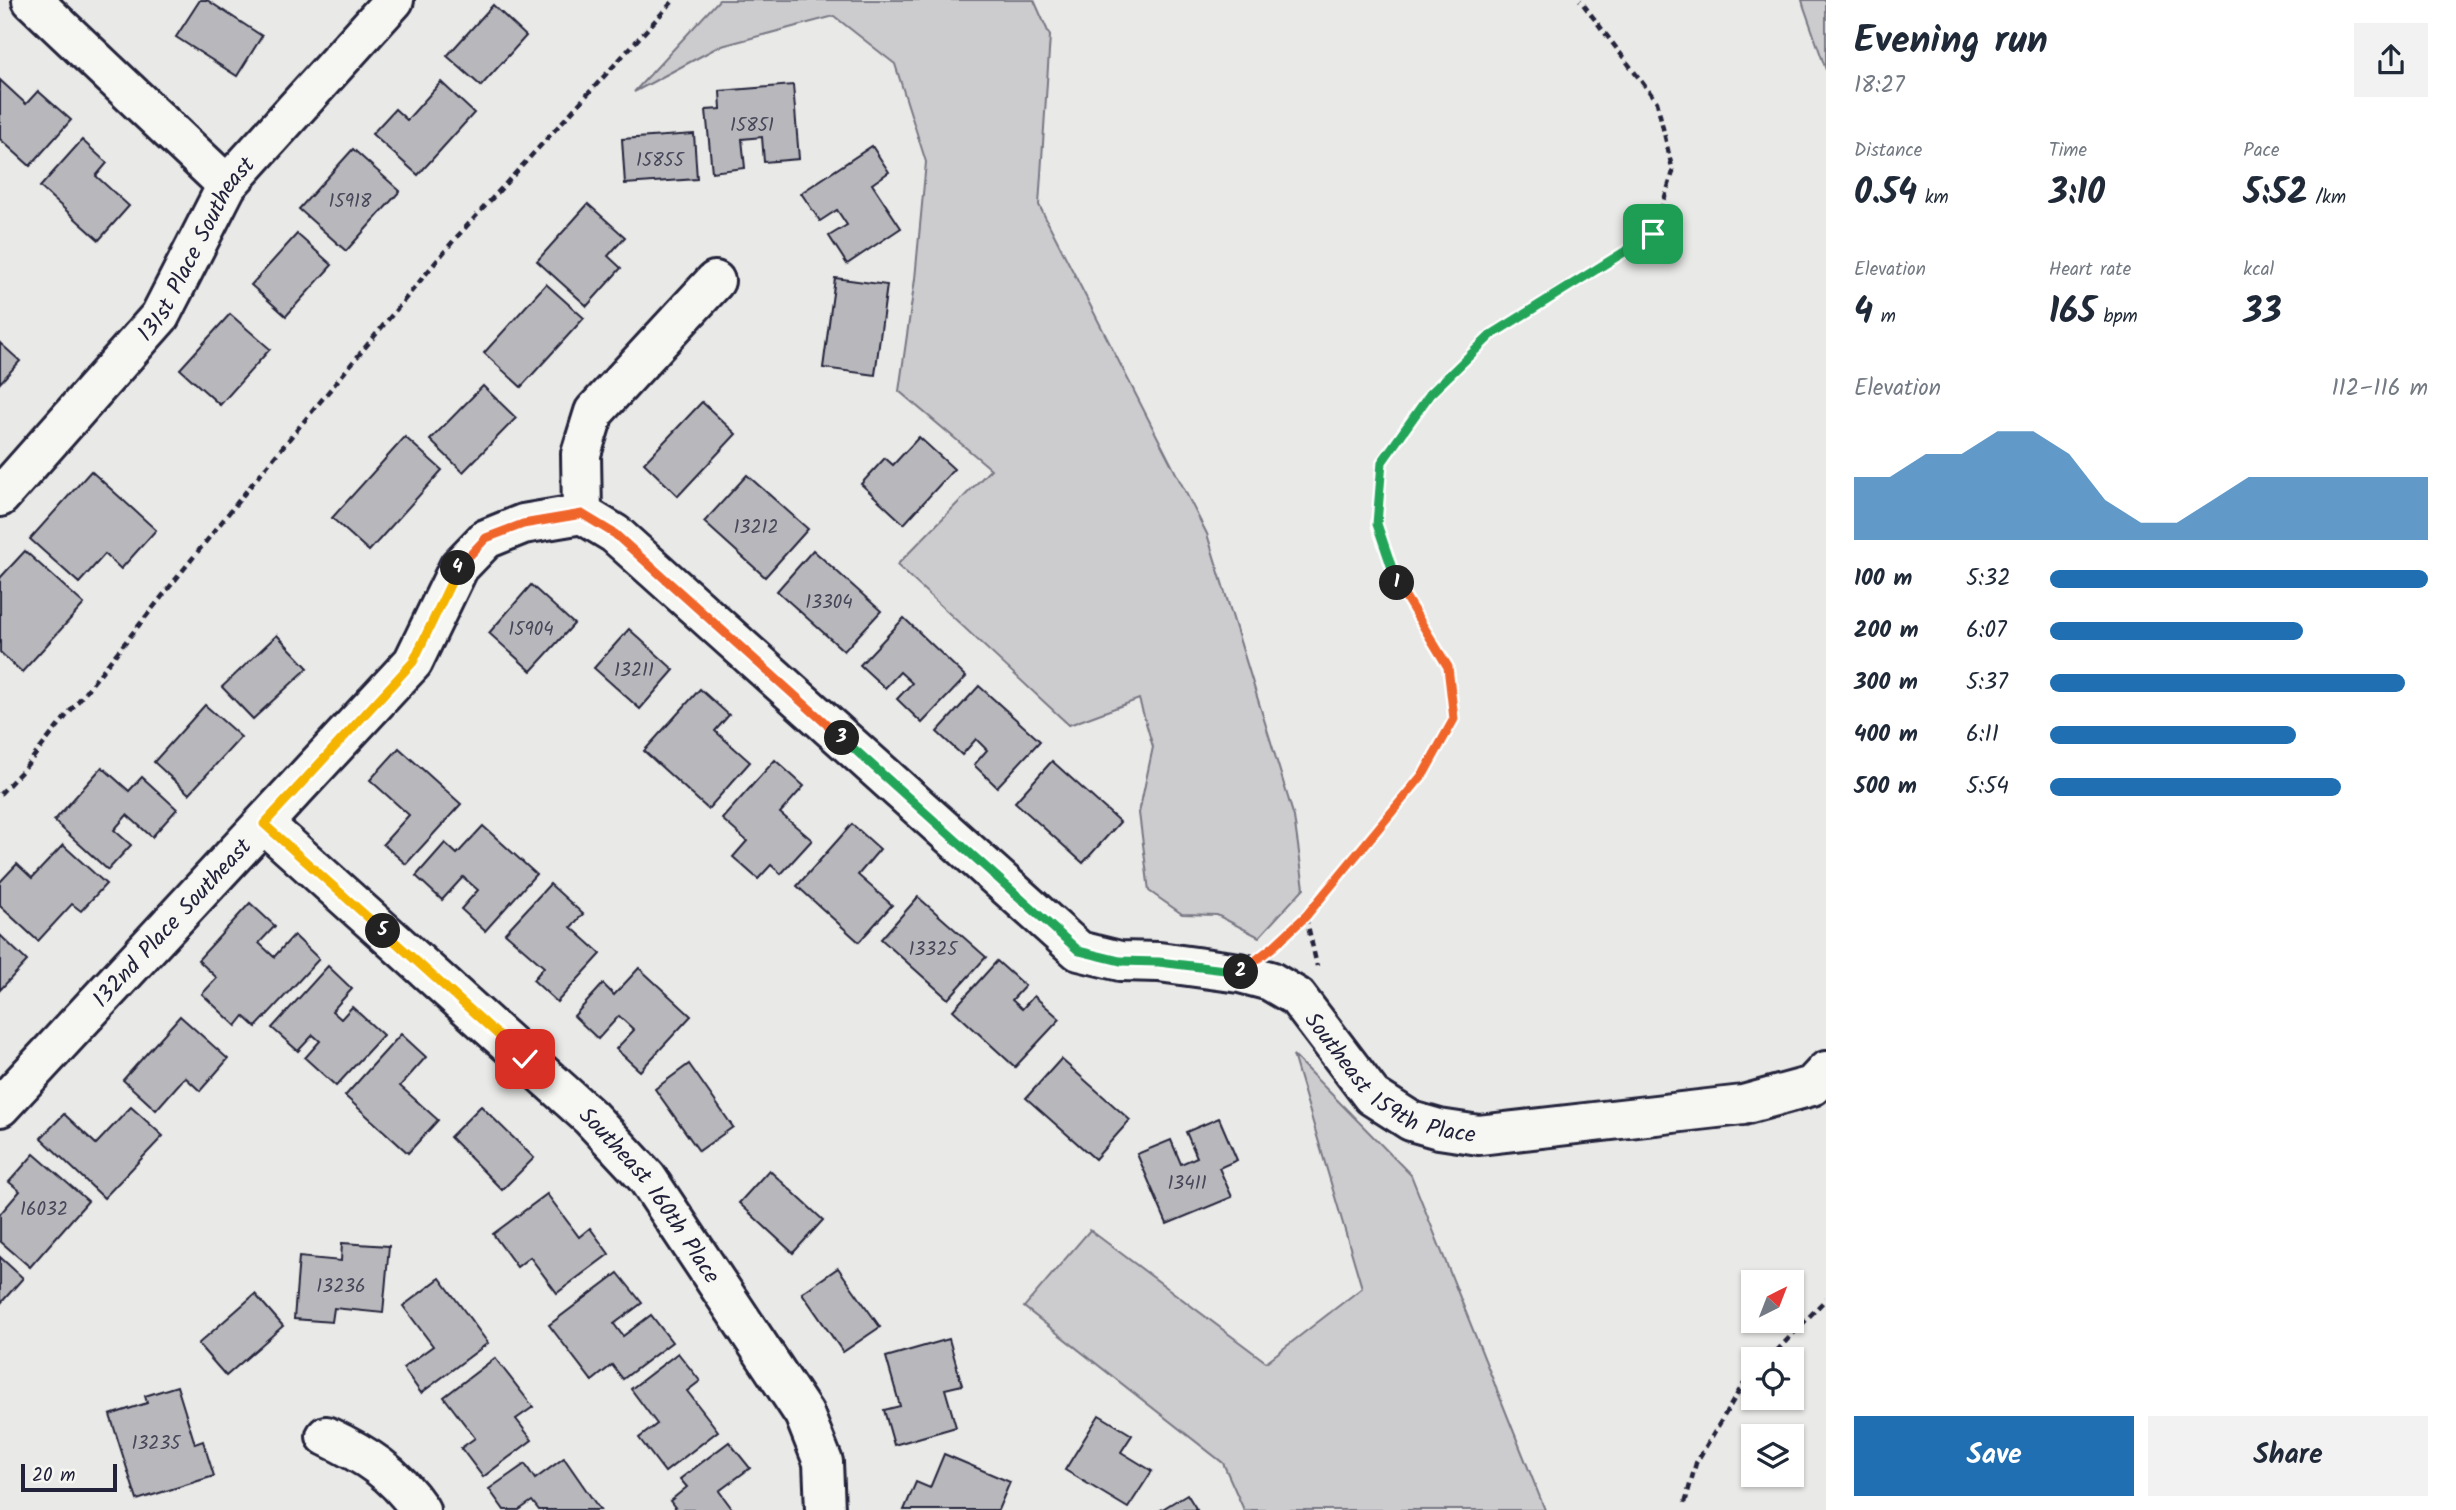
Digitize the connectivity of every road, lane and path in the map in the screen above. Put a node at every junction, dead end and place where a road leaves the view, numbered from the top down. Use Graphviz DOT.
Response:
graph roads {
  1 [pos="32,0"];
  2 [pos="394,0"];
  3 [pos="674,0"];
  4 [pos="1580,0"];
  5 [pos="227,185"];
  6 [pos="715,281"];
  7 [pos="0,497"];
  8 [pos="582,514"];
  9 [pos="0,794"];
  10 [pos="264,824"];
  11 [pos="1240,972"];
  12 [pos="1826,1071"];
  13 [pos="0,1107"];
  14 [pos="1826,1299"];
  15 [pos="1780,1347"];
  16 [pos="1741,1388"];
  17 [pos="326,1436"];
  18 [pos="1685,1503"];
  19 [pos="421,1510"];
  20 [pos="825,1510"];
  1 -- 5 [label="street"];
  2 -- 5 [label="street, 131st Place Southeast"];
  3 -- 9 [label="path"];
  4 -- 11 [label="path"];
  5 -- 7 [label="street, 131st Place Southeast"];
  6 -- 8 [label="street"];
  8 -- 10 [label="street, 132nd Place Southeast"];
  8 -- 11 [label="street, Southeast 159th Place"];
  10 -- 13 [label="street, 132nd Place Southeast"];
  10 -- 20 [label="street, Southeast 160th Place"];
  11 -- 12 [label="street, Southeast 159th Place"];
  14 -- 15 [label="path"];
  16 -- 18 [label="path"];
  17 -- 19 [label="street"];
}
